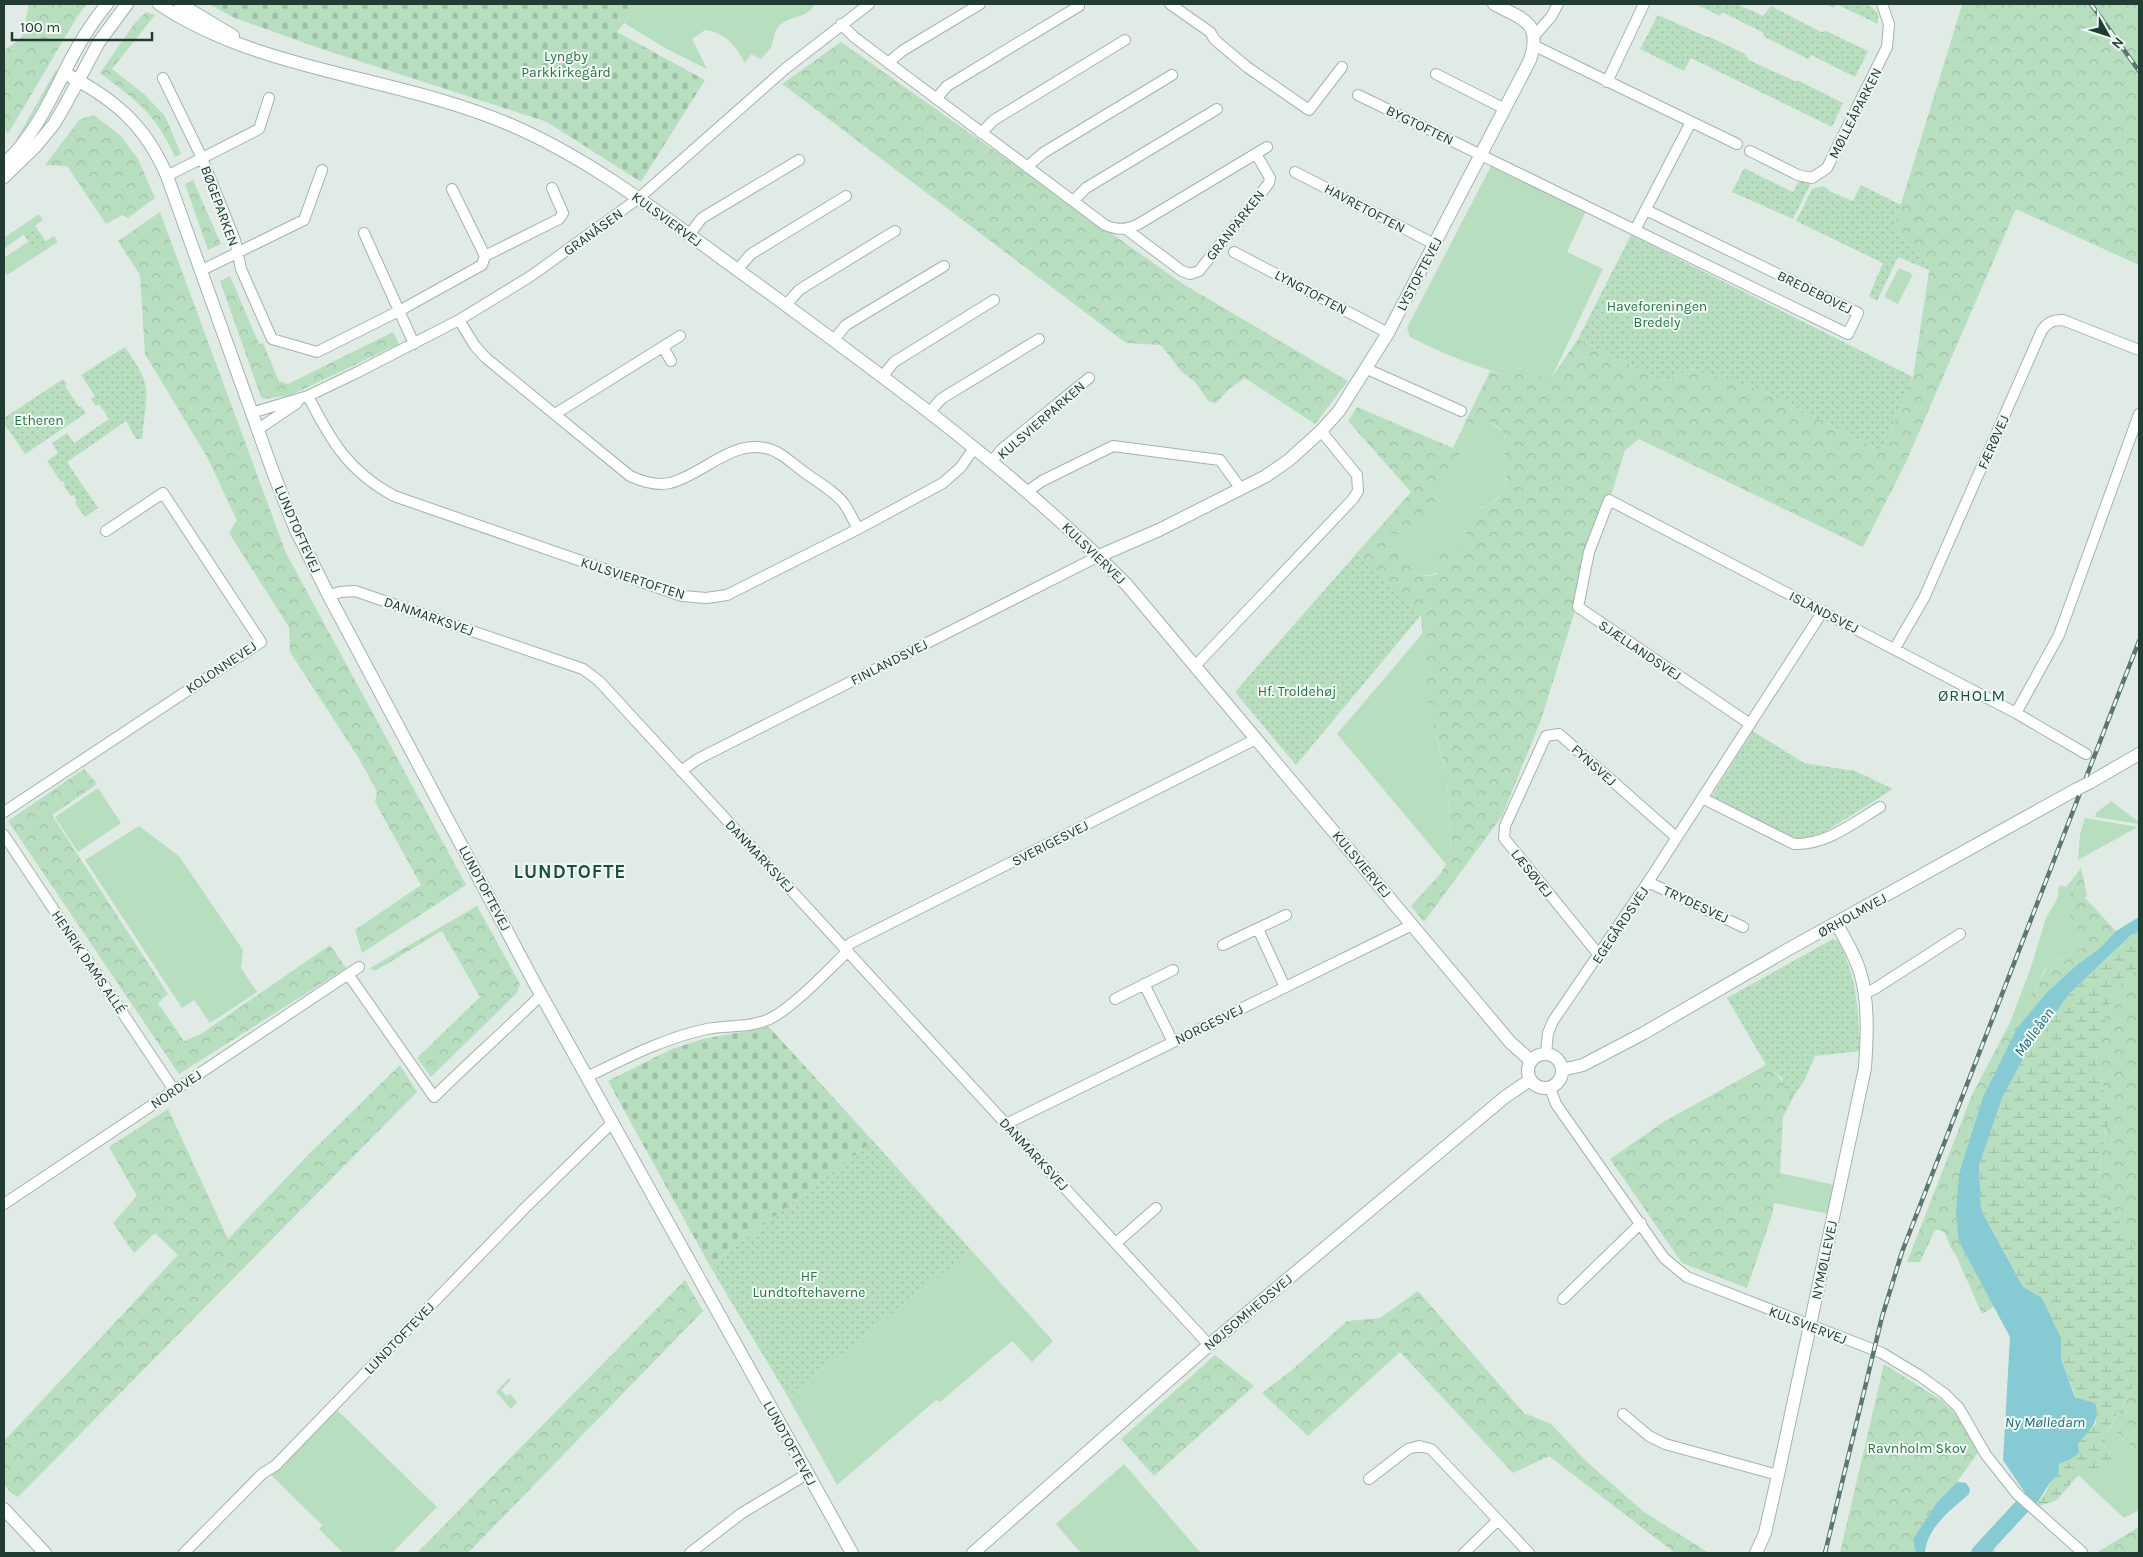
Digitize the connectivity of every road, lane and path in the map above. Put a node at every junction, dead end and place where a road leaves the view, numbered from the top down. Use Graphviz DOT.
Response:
graph roads {
  1 [pos="107,4"];
  2 [pos="127,4"];
  3 [pos="159,4"];
  4 [pos="180,4"];
  5 [pos="869,4"];
  6 [pos="980,4"];
  7 [pos="1170,4"];
  8 [pos="1494,4"];
  9 [pos="1558,4"];
  10 [pos="1644,4"];
  11 [pos="1882,4"];
  12 [pos="1079,6"];
  13 [pos="841,24"];
  14 [pos="1125,40"];
  15 [pos="1535,41"];
  16 [pos="252,48"];
  17 [pos="888,63"];
  18 [pos="1342,66"];
  19 [pos="64,73"];
  20 [pos="1436,74"];
  21 [pos="1172,75"];
  22 [pos="163,78"];
  23 [pos="78,80"];
  24 [pos="1607,82"];
  25 [pos="1358,95"];
  26 [pos="269,98"];
  27 [pos="936,99"];
  28 [pos="1217,109"];
  29 [pos="1505,109"];
  30 [pos="1691,122"];
  31 [pos="982,133"];
  32 [pos="1737,144"];
  33 [pos="1267,147"];
  34 [pos="1750,151"];
  35 [pos="1256,154"];
  36 [pos="1482,155"];
  37 [pos="202,158"];
  38 [pos="799,160"];
  39 [pos="4,164"];
  40 [pos="1027,167"];
  41 [pos="322,170"];
  42 [pos="1295,172"];
  43 [pos="167,176"];
  44 [pos="4,177"];
  45 [pos="552,188"];
  46 [pos="452,189"];
  47 [pos="846,196"];
  48 [pos="639,198"];
  49 [pos="1073,201"];
  50 [pos="1646,210"];
  51 [pos="1126,230"];
  52 [pos="1635,230"];
  53 [pos="894,231"];
  54 [pos="364,233"];
  55 [pos="689,235"];
  56 [pos="1434,244"];
  57 [pos="1234,252"];
  58 [pos="237,254"];
  59 [pos="485,256"];
  60 [pos="944,266"];
  61 [pos="737,270"];
  62 [pos="200,271"];
  63 [pos="994,300"];
  64 [pos="786,306"];
  65 [pos="400,311"];
  66 [pos="459,320"];
  67 [pos="1388,333"];
  68 [pos="680,336"];
  69 [pos="1039,339"];
  70 [pos="833,341"];
  71 [pos="414,344"];
  72 [pos="663,347"];
  73 [pos="2139,350"];
  74 [pos="671,361"];
  75 [pos="1367,369"];
  76 [pos="882,377"];
  77 [pos="1089,378"];
  78 [pos="308,396"];
  79 [pos="1461,410"];
  80 [pos="251,413"];
  81 [pos="929,413"];
  82 [pos="554,414"];
  83 [pos="2139,414"];
  84 [pos="257,430"];
  85 [pos="1321,432"];
  86 [pos="974,448"];
  87 [pos="992,461"];
  88 [pos="1240,489"];
  89 [pos="1028,491"];
  90 [pos="858,529"];
  91 [pos="106,531"];
  92 [pos="1590,552"];
  93 [pos="1098,556"];
  94 [pos="329,596"];
  95 [pos="1823,611"];
  96 [pos="1895,648"];
  97 [pos="1195,666"];
  98 [pos="2016,713"];
  99 [pos="1750,724"];
  100 [pos="1256,739"];
  101 [pos="2086,754"];
  102 [pos="2139,754"];
  103 [pos="682,771"];
  104 [pos="1526,781"];
  105 [pos="1702,798"];
  106 [pos="1880,807"];
  107 [pos="4,812"];
  108 [pos="4,835"];
  109 [pos="1676,838"];
  110 [pos="1648,882"];
  111 [pos="1286,915"];
  112 [pos="1836,923"];
  113 [pos="1412,925"];
  114 [pos="1743,927"];
  115 [pos="1258,929"];
  116 [pos="1960,934"];
  117 [pos="1223,945"];
  118 [pos="847,949"];
  119 [pos="1599,955"];
  120 [pos="359,966"];
  121 [pos="1173,970"];
  122 [pos="348,974"];
  123 [pos="1144,984"];
  124 [pos="1284,987"];
  125 [pos="1864,994"];
  126 [pos="542,995"];
  127 [pos="1115,999"];
  128 [pos="1173,1042"];
  129 [pos="1546,1054"];
  130 [pos="1531,1060"];
  131 [pos="1562,1070"];
  132 [pos="587,1077"];
  133 [pos="1530,1080"];
  134 [pos="1550,1088"];
  135 [pos="174,1090"];
  136 [pos="613,1122"];
  137 [pos="1006,1124"];
  138 [pos="4,1204"];
  139 [pos="1156,1208"];
  140 [pos="1641,1223"];
  141 [pos="1116,1243"];
  142 [pos="1563,1299"];
  143 [pos="1810,1327"];
  144 [pos="1210,1345"];
  145 [pos="1623,1414"];
  146 [pos="807,1474"];
  147 [pos="1778,1475"];
  148 [pos="1369,1479"];
  149 [pos="4,1509"];
  150 [pos="1498,1520"];
  151 [pos="2082,1552"];
  152 [pos="46,1553"];
  153 [pos="184,1553"];
  154 [pos="690,1553"];
  155 [pos="852,1553"];
  156 [pos="973,1553"];
  157 [pos="1464,1553"];
  158 [pos="1529,1553"];
  159 [pos="1756,1553"];
  1 -- 19 [label="street"];
  2 -- 23 [label="street"];
  3 -- 16 [label="street, KULSVIERVEJ"];
  4 -- 16 [label="street, KULSVIERVEJ"];
  5 -- 13 [label="street, GRANÅSEN"];
  6 -- 17 [label="street"];
  7 -- 18 [label="street"];
  8 -- 15 [label="street"];
  9 -- 15 [label="street, LYSTOFTEVEJ"];
  10 -- 24 [label="street"];
  11 -- 34 [label="street, MØLLEÅPARKEN"];
  12 -- 27 [label="street"];
  13 -- 17 [label="street, GRANPARKEN"];
  13 -- 48 [label="street, GRANÅSEN"];
  14 -- 31 [label="street"];
  15 -- 24 [label="street"];
  15 -- 29 [label="street, LYSTOFTEVEJ"];
  16 -- 48 [label="street, KULSVIERVEJ"];
  17 -- 27 [label="street, GRANPARKEN"];
  19 -- 23 [label="street, LUNDTOFTEVEJ"];
  19 -- 39 [label="street"];
  20 -- 29 [label="street"];
  21 -- 40 [label="street"];
  22 -- 37 [label="street, BØGEPARKEN"];
  23 -- 43 [label="street, LUNDTOFTEVEJ"];
  23 -- 44 [label="street"];
  24 -- 30 [label="street"];
  25 -- 36 [label="street, BYGTOFTEN"];
  26 -- 37 [label="street, BØGEPARKEN"];
  27 -- 31 [label="street, GRANPARKEN"];
  28 -- 49 [label="street"];
  29 -- 36 [label="street, LYSTOFTEVEJ"];
  30 -- 32 [label="street"];
  30 -- 50 [label="street"];
  31 -- 40 [label="street, GRANPARKEN"];
  33 -- 35 [label="street"];
  35 -- 51 [label="street"];
  35 -- 51 [label="street, GRANPARKEN"];
  36 -- 52 [label="street, BREDEBOVEJ"];
  36 -- 56 [label="street, LYSTOFTEVEJ"];
  37 -- 43 [label="street, BØGEPARKEN"];
  37 -- 58 [label="street, BØGEPARKEN"];
  38 -- 55 [label="street"];
  40 -- 49 [label="street, GRANPARKEN"];
  41 -- 58 [label="street, BØGEPARKEN"];
  42 -- 56 [label="street, HAVRETOFTEN"];
  43 -- 62 [label="street, LUNDTOFTEVEJ"];
  45 -- 59 [label="street, BØGEPARKEN"];
  46 -- 59 [label="street"];
  47 -- 61 [label="street"];
  48 -- 55 [label="street, KULSVIERVEJ"];
  48 -- 66 [label="street, GRANÅSEN"];
  49 -- 51 [label="street, GRANPARKEN"];
  50 -- 52 [label="street"];
  50 -- 52 [label="street, BREDEBOVEJ"];
  53 -- 64 [label="street"];
  54 -- 65 [label="street"];
  55 -- 61 [label="street, KULSVIERVEJ"];
  56 -- 67 [label="street, LYSTOFTEVEJ"];
  57 -- 67 [label="street, LYNGTOFTEN"];
  58 -- 62 [label="street, BØGEPARKEN"];
  58 -- 65 [label="street, BØGEPARKEN"];
  59 -- 65 [label="street, BØGEPARKEN"];
  60 -- 70 [label="street"];
  61 -- 64 [label="street, KULSVIERVEJ"];
  62 -- 80 [label="street, LUNDTOFTEVEJ"];
  63 -- 76 [label="street"];
  64 -- 70 [label="street, KULSVIERVEJ"];
  65 -- 71 [label="street"];
  66 -- 71 [label="street, GRANÅSEN"];
  66 -- 82 [label="street"];
  67 -- 75 [label="street, LYSTOFTEVEJ"];
  68 -- 72 [label="street"];
  69 -- 81 [label="street"];
  70 -- 76 [label="street, KULSVIERVEJ"];
  71 -- 78 [label="street, GRANÅSEN"];
  72 -- 74 [label="street"];
  72 -- 82 [label="street"];
  73 -- 96 [label="street, FÆRØVEJ"];
  75 -- 79 [label="street"];
  75 -- 85 [label="street, LYSTOFTEVEJ"];
  76 -- 81 [label="street, KULSVIERVEJ"];
  77 -- 87 [label="street, KULSVIERPARKEN"];
  78 -- 80 [label="street, GRANÅSEN"];
  78 -- 84 [label="street, GRANÅSEN"];
  78 -- 90 [label="street, KULSVIERTOFTEN"];
  80 -- 84 [label="street, LUNDTOFTEVEJ"];
  81 -- 86 [label="street, KULSVIERVEJ"];
  82 -- 90 [label="street"];
  83 -- 98 [label="street"];
  84 -- 94 [label="street, LUNDTOFTEVEJ"];
  85 -- 88 [label="street, LYSTOFTEVEJ"];
  85 -- 97 [label="street"];
  86 -- 87 [label="street, KULSVIERVEJ"];
  86 -- 90 [label="street, KULSVIERTOFTEN"];
  87 -- 89 [label="street, KULSVIERVEJ"];
  88 -- 89 [label="street"];
  88 -- 93 [label="street, LYSTOFTEVEJ"];
  89 -- 93 [label="street, KULSVIERVEJ"];
  91 -- 107 [label="street, KOLONNEVEJ"];
  92 -- 95 [label="street, ISLANDSVEJ"];
  92 -- 99 [label="street, SJÆLLANDSVEJ"];
  93 -- 97 [label="street, KULSVIERVEJ"];
  93 -- 103 [label="street, FINLANDSVEJ"];
  94 -- 103 [label="street, DANMARKSVEJ"];
  94 -- 126 [label="street, LUNDTOFTEVEJ"];
  95 -- 96 [label="street, ISLANDSVEJ"];
  95 -- 99 [label="street, EGEGÅRDSVEJ"];
  96 -- 98 [label="street, ISLANDSVEJ"];
  97 -- 100 [label="street, KULSVIERVEJ"];
  98 -- 101 [label="street, ISLANDSVEJ"];
  99 -- 105 [label="street, EGEGÅRDSVEJ"];
  100 -- 113 [label="street, KULSVIERVEJ"];
  100 -- 118 [label="street, SVERIGESVEJ"];
  102 -- 112 [label="street, ØRHOLMVEJ, bridge"];
  103 -- 118 [label="street, DANMARKSVEJ"];
  104 -- 109 [label="street, FYNSVEJ"];
  104 -- 119 [label="street, LÆSØVEJ"];
  105 -- 106 [label="street"];
  105 -- 109 [label="street, EGEGÅRDSVEJ"];
  108 -- 135 [label="street, HENRIK DAMS ALLÉ"];
  109 -- 110 [label="street, EGEGÅRDSVEJ"];
  110 -- 114 [label="street, TRYDESVEJ"];
  110 -- 119 [label="street, EGEGÅRDSVEJ"];
  111 -- 115 [label="street"];
  112 -- 125 [label="street, NYMØLLEVEJ"];
  112 -- 131 [label="street, ØRHOLMVEJ"];
  113 -- 124 [label="street, NORGESVEJ"];
  113 -- 130 [label="street, KULSVIERVEJ"];
  115 -- 117 [label="street"];
  115 -- 124 [label="street"];
  116 -- 125 [label="street"];
  118 -- 132 [label="street, SVERIGESVEJ"];
  118 -- 137 [label="street, DANMARKSVEJ"];
  119 -- 129 [label="street, EGEGÅRDSVEJ"];
  120 -- 122 [label="street, NORDVEJ"];
  121 -- 123 [label="street"];
  122 -- 126 [label="street"];
  122 -- 135 [label="street, NORDVEJ"];
  123 -- 127 [label="street"];
  123 -- 128 [label="street"];
  124 -- 128 [label="street, NORGESVEJ"];
  125 -- 143 [label="street, NYMØLLEVEJ"];
  126 -- 132 [label="street, LUNDTOFTEVEJ"];
  128 -- 137 [label="street, NORGESVEJ"];
  129 -- 130 [label="street"];
  129 -- 131 [label="street"];
  130 -- 133 [label="street"];
  131 -- 134 [label="street"];
  132 -- 136 [label="street, LUNDTOFTEVEJ"];
  133 -- 134 [label="street"];
  133 -- 144 [label="street, NØJSOMHEDSVEJ"];
  134 -- 140 [label="street, KULSVIERVEJ"];
  135 -- 138 [label="street, NORDVEJ"];
  136 -- 146 [label="street, LUNDTOFTEVEJ"];
  136 -- 153 [label="street, LUNDTOFTEVEJ"];
  137 -- 141 [label="street, DANMARKSVEJ"];
  139 -- 141 [label="street"];
  140 -- 142 [label="street"];
  140 -- 143 [label="street, KULSVIERVEJ"];
  141 -- 144 [label="street, DANMARKSVEJ"];
  143 -- 147 [label="street, NYMØLLEVEJ"];
  143 -- 151 [label="street, KULSVIERVEJ"];
  144 -- 156 [label="street, NØJSOMHEDSVEJ"];
  145 -- 147 [label="street"];
  146 -- 154 [label="street"];
  146 -- 155 [label="street, LUNDTOFTEVEJ"];
  147 -- 159 [label="street, NYMØLLEVEJ"];
  148 -- 150 [label="street"];
  149 -- 152 [label="street"];
  150 -- 157 [label="street"];
  150 -- 158 [label="street"];
}
